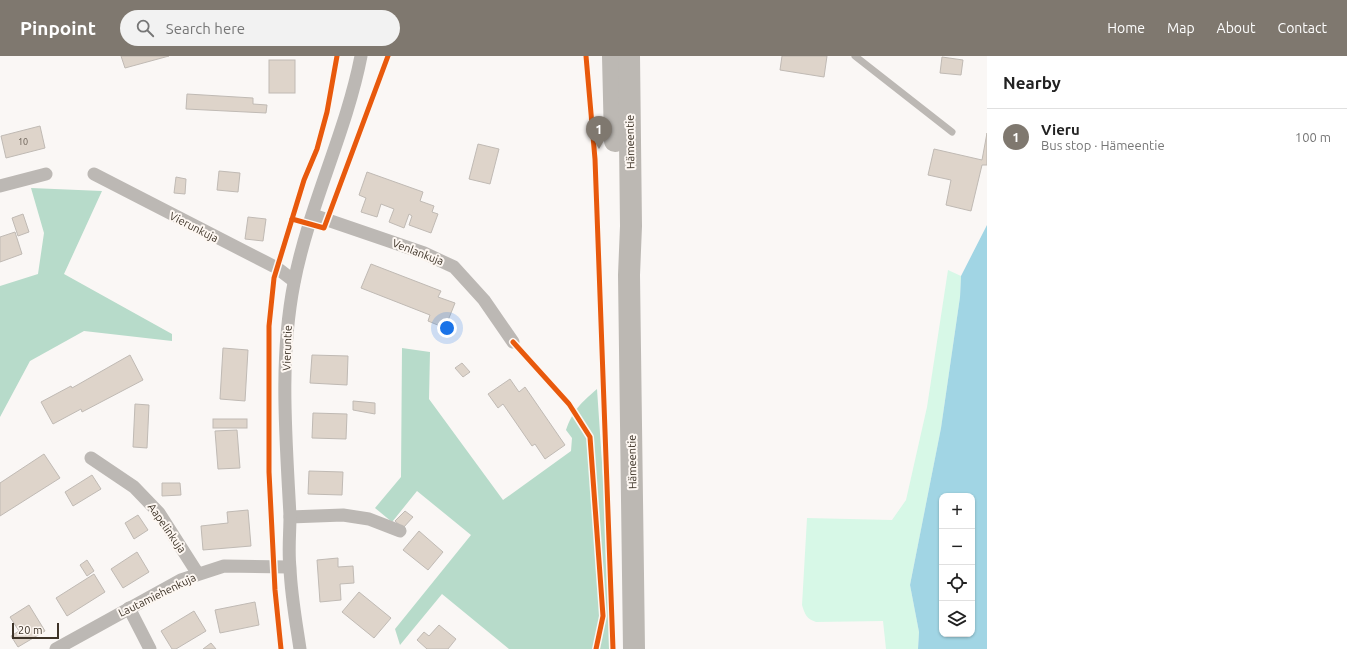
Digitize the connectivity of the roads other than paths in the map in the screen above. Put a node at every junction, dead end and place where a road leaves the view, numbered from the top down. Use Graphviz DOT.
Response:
graph roads {
  1 [pos="361,56"];
  2 [pos="613,56"];
  3 [pos="630,56"];
  4 [pos="855,56"];
  5 [pos="952,132"];
  6 [pos="46,174"];
  7 [pos="94,174"];
  8 [pos="0,186"];
  9 [pos="313,216"];
  10 [pos="629,275"];
  11 [pos="294,281"];
  12 [pos="513,342"];
  13 [pos="91,458"];
  14 [pos="290,517"];
  15 [pos="400,530"];
  16 [pos="290,567"];
  17 [pos="198,574"];
  18 [pos="129,608"];
  19 [pos="56,649"];
  20 [pos="150,649"];
  21 [pos="300,649"];
  22 [pos="634,649"];
  1 -- 9 [label="street, Vieruntie"];
  2 -- 10 [label="highway, Hämeentie"];
  3 -- 10 [label="highway, Hämeentie"];
  4 -- 5 [label="lane"];
  6 -- 8 [label="street"];
  7 -- 11 [label="street, Vierunkuja"];
  9 -- 11 [label="street, Vieruntie"];
  9 -- 12 [label="street, Venlankuja"];
  10 -- 22 [label="highway, Hämeentie"];
  11 -- 14 [label="street, Vieruntie"];
  13 -- 17 [label="street, Aapelinkuja"];
  14 -- 15 [label="street"];
  14 -- 16 [label="street, Vieruntie"];
  16 -- 17 [label="street, Lautamiehenkuja"];
  16 -- 21 [label="street, Vieruntie"];
  17 -- 18 [label="street, Lautamiehenkuja"];
  18 -- 19 [label="street, Lautamiehenkuja"];
  18 -- 20 [label="street"];
}
